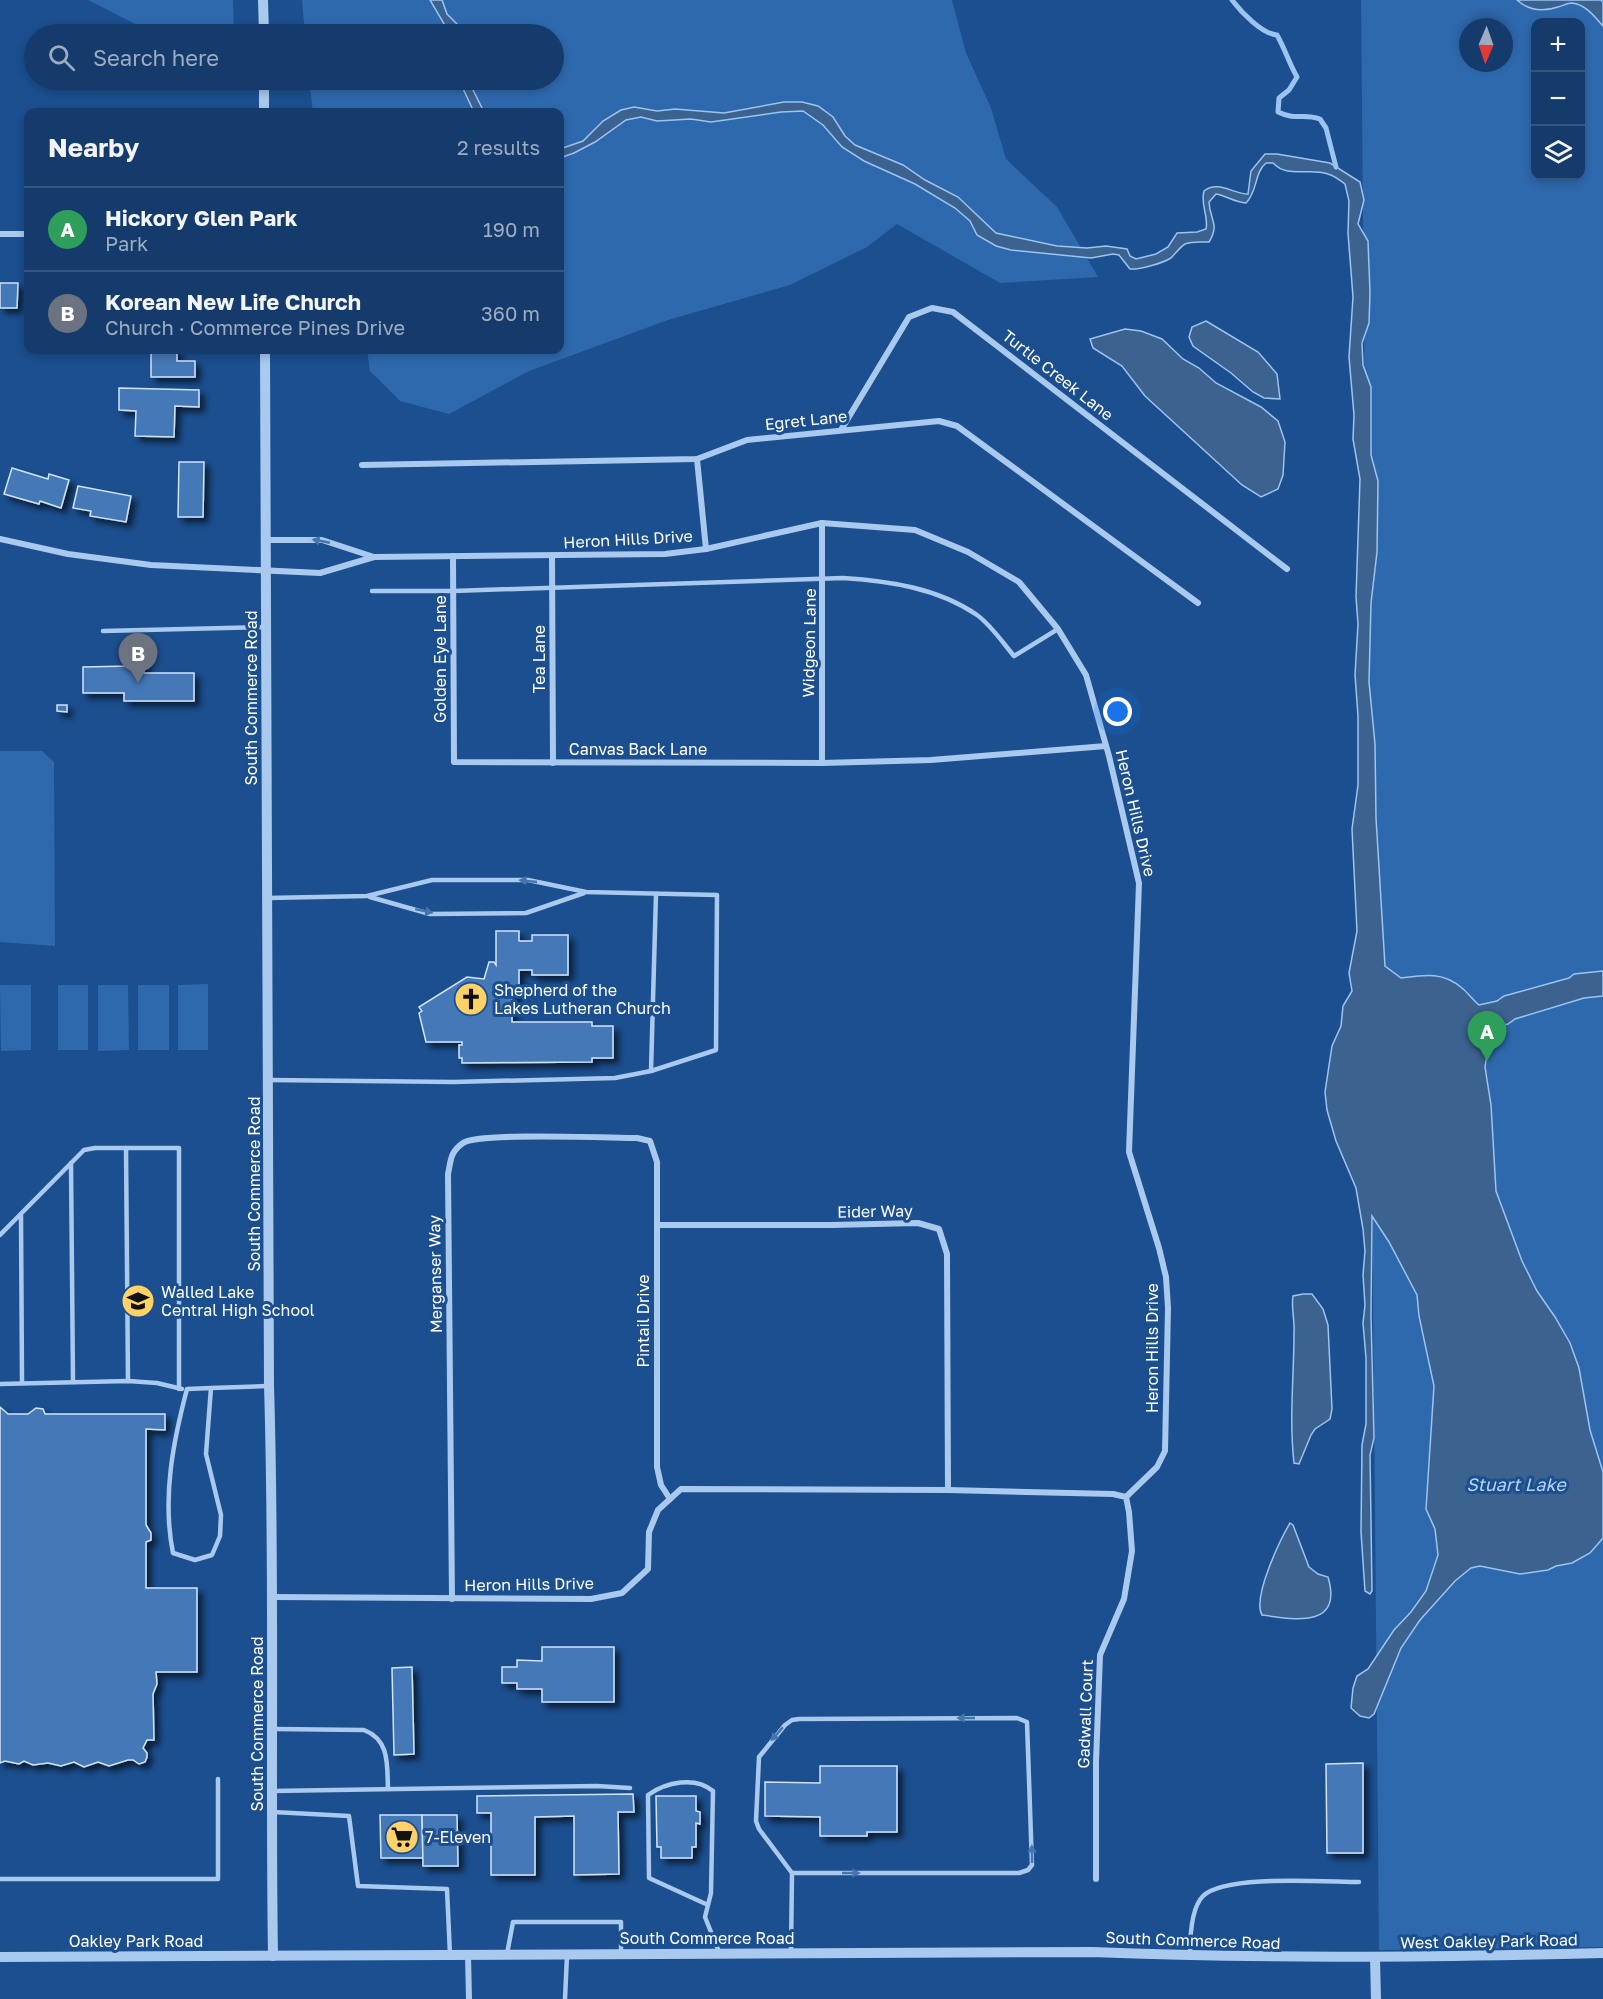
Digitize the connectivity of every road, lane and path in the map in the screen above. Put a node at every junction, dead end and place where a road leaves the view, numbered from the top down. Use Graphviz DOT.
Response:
graph roads {
  1 [pos="263,0"];
  2 [pos="264,24"];
  3 [pos="264,90"];
  4 [pos="264,108"];
  5 [pos="0,234"];
  6 [pos="24,234"];
  7 [pos="265,354"];
  8 [pos="841,430"];
  9 [pos="698,459"];
  10 [pos="362,465"];
  11 [pos="822,523"];
  12 [pos="0,539"];
  13 [pos="265,540"];
  14 [pos="706,549"];
  15 [pos="453,556"];
  16 [pos="552,556"];
  17 [pos="374,557"];
  18 [pos="1287,569"];
  19 [pos="267,570"];
  20 [pos="824,580"];
  21 [pos="552,588"];
  22 [pos="372,591"];
  23 [pos="453,591"];
  24 [pos="1198,603"];
  25 [pos="267,627"];
  26 [pos="1059,629"];
  27 [pos="103,631"];
  28 [pos="1106,746"];
  29 [pos="454,762"];
  30 [pos="553,763"];
  31 [pos="822,763"];
  32 [pos="586,892"];
  33 [pos="656,894"];
  34 [pos="368,896"];
  35 [pos="267,898"];
  36 [pos="651,1071"];
  37 [pos="268,1080"];
  38 [pos="650,1141"];
  39 [pos="126,1148"];
  40 [pos="71,1163"];
  41 [pos="21,1215"];
  42 [pos="657,1225"];
  43 [pos="0,1235"];
  44 [pos="128,1381"];
  45 [pos="73,1382"];
  46 [pos="22,1383"];
  47 [pos="0,1384"];
  48 [pos="269,1386"];
  49 [pos="211,1388"];
  50 [pos="179,1389"];
  51 [pos="188,1389"];
  52 [pos="948,1490"];
  53 [pos="1126,1497"];
  54 [pos="670,1499"];
  55 [pos="272,1597"];
  56 [pos="452,1599"];
  57 [pos="271,1729"];
  58 [pos="218,1779"];
  59 [pos="630,1788"];
  60 [pos="388,1789"];
  61 [pos="271,1791"];
  62 [pos="272,1812"];
  63 [pos="792,1873"];
  64 [pos="0,1879"];
  65 [pos="1096,1879"];
  66 [pos="1359,1882"];
  67 [pos="708,1905"];
  68 [pos="719,1952"];
  69 [pos="791,1952"];
  70 [pos="621,1953"];
  71 [pos="1603,1953"];
  72 [pos="450,1954"];
  73 [pos="507,1954"];
  74 [pos="468,1955"];
  75 [pos="567,1955"];
  76 [pos="273,1956"];
  77 [pos="1190,1956"];
  78 [pos="0,1957"];
  79 [pos="1375,1958"];
  80 [pos="469,1999"];
  81 [pos="565,1999"];
  82 [pos="1376,1999"];
  1 -- 2 [label="street"];
  3 -- 4 [label="street"];
  5 -- 6 [label="street"];
  7 -- 13 [label="street, South Commerce Road"];
  8 -- 9 [label="street, Egret Lane"];
  8 -- 18 [label="street, Turtle Creek Lane"];
  8 -- 24 [label="street, Egret Lane"];
  9 -- 10 [label="street, Egret Lane"];
  9 -- 14 [label="street"];
  11 -- 14 [label="street, Heron Hills Drive"];
  11 -- 20 [label="street, Widgeon Lane"];
  11 -- 26 [label="street, Heron Hills Drive"];
  12 -- 19 [label="street, Heron Hills Drive"];
  17 -- 13 [label="street, Heron Hills Drive, one-way"];
  13 -- 19 [label="street, South Commerce Road"];
  14 -- 16 [label="street, Heron Hills Drive"];
  15 -- 16 [label="street, Heron Hills Drive"];
  15 -- 17 [label="street, Heron Hills Drive"];
  15 -- 23 [label="street, Golden Eye Lane"];
  16 -- 21 [label="street, Tea Lane"];
  17 -- 19 [label="street, Heron Hills Drive"];
  19 -- 25 [label="street, South Commerce Road"];
  20 -- 21 [label="lane"];
  20 -- 26 [label="lane"];
  20 -- 31 [label="street, Widgeon Lane"];
  21 -- 23 [label="lane"];
  21 -- 30 [label="street, Tea Lane"];
  22 -- 23 [label="lane"];
  23 -- 29 [label="street, Golden Eye Lane"];
  25 -- 27 [label="lane"];
  25 -- 35 [label="street, South Commerce Road"];
  26 -- 28 [label="street, Heron Hills Drive"];
  28 -- 31 [label="street, Canvas Back Lane"];
  28 -- 53 [label="street, Heron Hills Drive"];
  29 -- 30 [label="street, Canvas Back Lane"];
  30 -- 31 [label="street, Canvas Back Lane"];
  32 -- 33 [label="lane"];
  32 -- 34 [label="lane, one-way"];
  34 -- 32 [label="lane, one-way"];
  33 -- 36 [label="lane"];
  33 -- 36 [label="lane"];
  34 -- 35 [label="lane"];
  35 -- 37 [label="street, South Commerce Road"];
  36 -- 37 [label="lane"];
  37 -- 48 [label="street, South Commerce Road"];
  38 -- 42 [label="street, Pintail Drive"];
  38 -- 56 [label="street, Merganser Way"];
  39 -- 40 [label="lane"];
  39 -- 44 [label="lane"];
  39 -- 50 [label="lane"];
  40 -- 41 [label="lane"];
  40 -- 45 [label="lane"];
  41 -- 43 [label="lane"];
  41 -- 46 [label="lane"];
  42 -- 52 [label="street, Eider Way"];
  42 -- 54 [label="street, Pintail Drive"];
  44 -- 45 [label="lane"];
  44 -- 50 [label="lane"];
  45 -- 46 [label="lane"];
  46 -- 47 [label="lane"];
  48 -- 49 [label="lane"];
  48 -- 55 [label="street, South Commerce Road"];
  49 -- 51 [label="lane"];
  49 -- 51 [label="lane"];
  50 -- 51 [label="lane"];
  52 -- 53 [label="street"];
  52 -- 54 [label="street"];
  53 -- 65 [label="street, Gadwall Court"];
  54 -- 56 [label="street, Heron Hills Drive"];
  55 -- 56 [label="street, Heron Hills Drive"];
  55 -- 57 [label="street, South Commerce Road"];
  57 -- 60 [label="lane"];
  57 -- 61 [label="street, South Commerce Road"];
  58 -- 64 [label="lane"];
  59 -- 60 [label="lane"];
  60 -- 61 [label="lane"];
  61 -- 62 [label="street, South Commerce Road"];
  62 -- 72 [label="lane"];
  62 -- 76 [label="street, South Commerce Road"];
  63 -- 63 [label="lane, one-way"];
  63 -- 69 [label="lane"];
  66 -- 77 [label="lane"];
  67 -- 67 [label="lane"];
  67 -- 68 [label="lane"];
  68 -- 69 [label="street, South Commerce Road"];
  68 -- 70 [label="street, South Commerce Road"];
  69 -- 77 [label="street, South Commerce Road"];
  70 -- 73 [label="lane"];
  70 -- 75 [label="street, South Commerce Road"];
  71 -- 79 [label="street, West Oakley Park Road"];
  72 -- 74 [label="street, South Commerce Road"];
  72 -- 76 [label="street, South Commerce Road"];
  73 -- 74 [label="street, South Commerce Road"];
  73 -- 75 [label="street, South Commerce Road"];
  74 -- 80 [label="street"];
  75 -- 81 [label="lane"];
  76 -- 78 [label="street, Oakley Park Road"];
  77 -- 79 [label="street, South Commerce Road"];
  79 -- 82 [label="street"];
}
